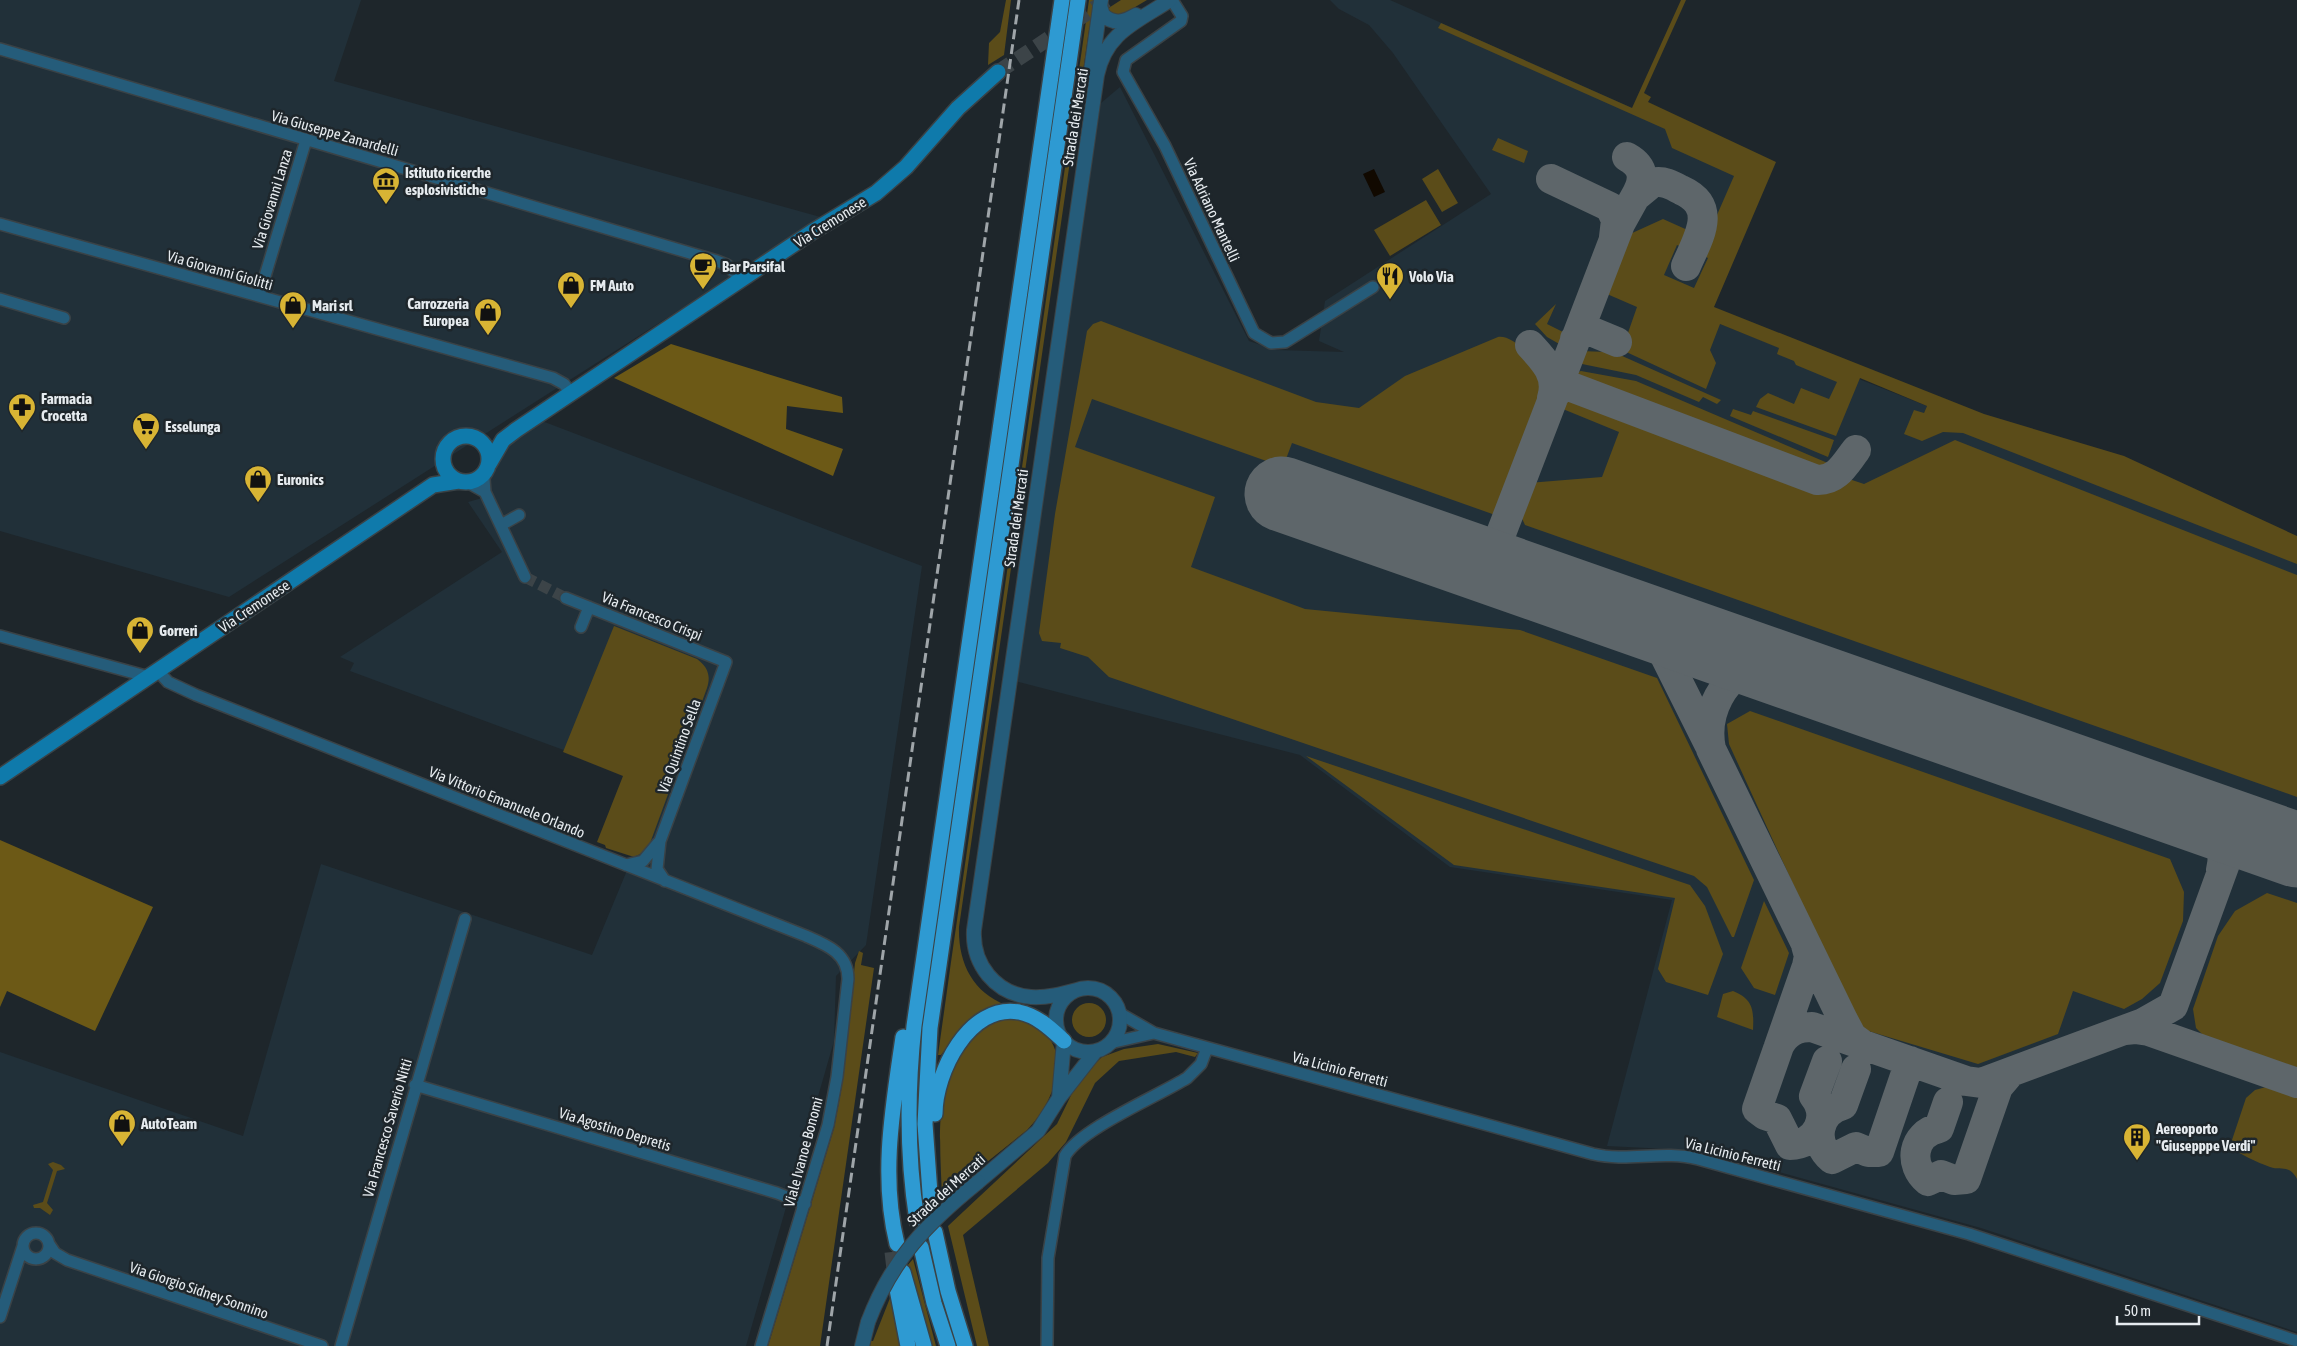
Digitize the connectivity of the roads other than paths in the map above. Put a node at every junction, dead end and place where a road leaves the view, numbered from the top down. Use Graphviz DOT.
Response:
graph roads {
  1 [pos="1062,0"];
  2 [pos="1078,0"];
  3 [pos="1160,0"];
  4 [pos="1171,0"];
  5 [pos="1101,3"];
  6 [pos="0,49"];
  7 [pos="998,72"];
  8 [pos="306,140"];
  9 [pos="0,224"];
  10 [pos="742,279"];
  11 [pos="1373,286"];
  12 [pos="259,296"];
  13 [pos="0,299"];
  14 [pos="64,318"];
  15 [pos="572,393"];
  16 [pos="516,430"];
  17 [pos="470,436"];
  18 [pos="443,457"];
  19 [pos="488,467"];
  20 [pos="463,482"];
  21 [pos="433,485"];
  22 [pos="485,492"];
  23 [pos="519,515"];
  24 [pos="501,525"];
  25 [pos="525,577"];
  26 [pos="566,598"];
  27 [pos="589,606"];
  28 [pos="581,627"];
  29 [pos="0,636"];
  30 [pos="726,662"];
  31 [pos="153,674"];
  32 [pos="0,777"];
  33 [pos="660,840"];
  34 [pos="620,864"];
  35 [pos="669,883"];
  36 [pos="465,919"];
  37 [pos="929,924"];
  38 [pos="844,961"];
  39 [pos="1077,990"];
  40 [pos="1119,1013"];
  41 [pos="1154,1033"];
  42 [pos="1061,1037"];
  43 [pos="1110,1044"];
  44 [pos="1207,1048"];
  45 [pos="1095,1052"];
  46 [pos="415,1085"];
  47 [pos="1059,1098"];
  48 [pos="805,1204"];
  49 [pos="917,1221"];
  50 [pos="935,1232"];
  51 [pos="49,1244"];
  52 [pos="24,1246"];
  53 [pos="921,1247"];
  54 [pos="895,1248"];
  55 [pos="38,1259"];
  56 [pos="67,1260"];
  57 [pos="13,1278"];
  58 [pos="0,1317"];
  59 [pos="2297,1342"];
  60 [pos="322,1346"];
  61 [pos="341,1346"];
  62 [pos="761,1346"];
  63 [pos="862,1346"];
  64 [pos="908,1346"];
  65 [pos="924,1346"];
  66 [pos="948,1346"];
  67 [pos="965,1346"];
  68 [pos="1047,1346"];
  1 -- 37 [label="highway"];
  2 -- 42 [label="highway"];
  3 -- 5 [label="street"];
  4 -- 11 [label="street, Via Adriano Mantelli"];
  4 -- 39 [label="street, Strada dei Mercati"];
  5 -- 42 [label="street, Strada dei Mercati"];
  6 -- 8 [label="street, Via Giuseppe Zanardelli"];
  7 -- 10 [label="main road, Via Cremonese"];
  8 -- 10 [label="street, Via Giuseppe Zanardelli"];
  8 -- 12 [label="street, Via Giovanni Lanza"];
  9 -- 12 [label="street, Via Giovanni Giolitti"];
  10 -- 15 [label="main road, Via Cremonese"];
  12 -- 15 [label="street, Via Giovanni Giolitti"];
  13 -- 14 [label="street"];
  15 -- 16 [label="main road, Via Cremonese"];
  16 -- 17 [label="main road"];
  16 -- 19 [label="main road"];
  17 -- 18 [label="main road"];
  17 -- 19 [label="main road"];
  18 -- 20 [label="main road"];
  18 -- 21 [label="main road"];
  19 -- 20 [label="main road"];
  19 -- 22 [label="street"];
  20 -- 21 [label="main road"];
  20 -- 22 [label="street"];
  21 -- 31 [label="main road, Via Cremonese"];
  22 -- 24 [label="street"];
  23 -- 24 [label="street"];
  24 -- 25 [label="street"];
  26 -- 27 [label="street, Via Francesco Crispi"];
  27 -- 28 [label="street"];
  27 -- 30 [label="street, Via Francesco Crispi"];
  29 -- 31 [label="street"];
  30 -- 33 [label="street, Via Quintino Sella"];
  31 -- 32 [label="main road, Via Cremonese"];
  31 -- 34 [label="street, Via Vittorio Emanuele Orlando"];
  33 -- 34 [label="street, Via Quintino Sella"];
  33 -- 35 [label="street, Via Quintino Sella"];
  34 -- 35 [label="street, Via Vittorio Emanuele Orlando"];
  35 -- 38 [label="street, Via Vittorio Emanuele Orlando"];
  36 -- 46 [label="street, Via Francesco Saverio Nitti"];
  37 -- 49 [label="highway"];
  37 -- 54 [label="highway"];
  38 -- 48 [label="street, Viale Ivanoe Bonomi"];
  39 -- 40 [label="street, Strada dei Mercati"];
  39 -- 42 [label="street, Strada dei Mercati"];
  40 -- 41 [label="street, Via Licinio Ferretti"];
  40 -- 43 [label="street"];
  41 -- 43 [label="street"];
  41 -- 44 [label="street, Via Licinio Ferretti"];
  42 -- 45 [label="street, Strada dei Mercati"];
  42 -- 47 [label="street, Strada dei Mercati"];
  43 -- 45 [label="street, Strada dei Mercati"];
  44 -- 59 [label="street, Via Licinio Ferretti"];
  44 -- 68 [label="street"];
  45 -- 47 [label="street, Strada dei Mercati"];
  46 -- 48 [label="street, Via Agostino Depretis"];
  46 -- 61 [label="street, Via Francesco Saverio Nitti"];
  47 -- 63 [label="street, Strada dei Mercati, bridge"];
  48 -- 62 [label="street, Viale Ivanoe Bonomi"];
  50 -- 67 [label="highway"];
  51 -- 52 [label="street"];
  51 -- 55 [label="street"];
  51 -- 56 [label="street, Via Giorgio Sidney Sonnino"];
  52 -- 55 [label="street"];
  52 -- 57 [label="street"];
  53 -- 66 [label="highway"];
  55 -- 56 [label="street, Via Giorgio Sidney Sonnino"];
  55 -- 57 [label="street"];
  56 -- 60 [label="street, Via Giorgio Sidney Sonnino"];
  57 -- 58 [label="street"];
  64 -- 65 [label="highway"];
}
